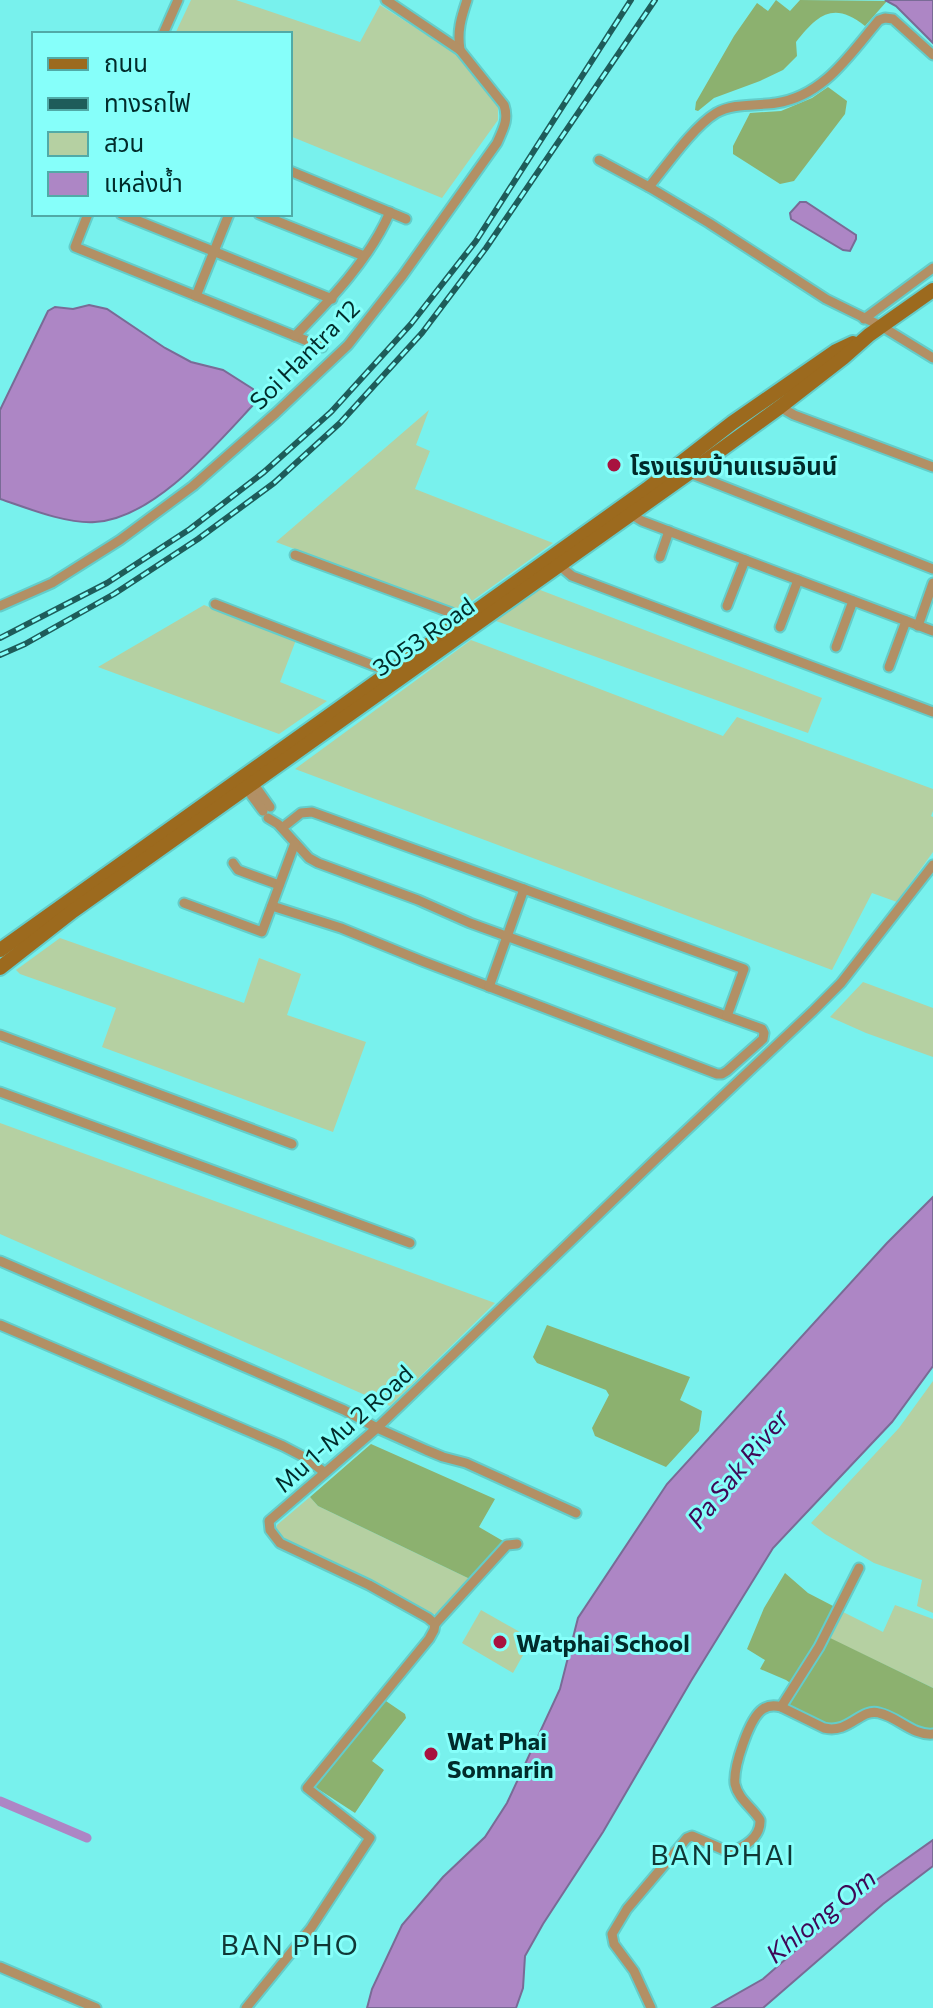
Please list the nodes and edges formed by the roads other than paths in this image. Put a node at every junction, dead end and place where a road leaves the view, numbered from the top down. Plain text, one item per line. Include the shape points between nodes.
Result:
1 (178, 0) edge
2 (386, 0) edge
3 (467, 0) edge
4 (164, 32) edge
5 (460, 50) junction
6 (933, 55) edge
7 (599, 160) dead end
8 (292, 172) edge
9 (649, 187) junction
10 (390, 212) junction
11 (87, 216) edge
12 (126, 216) edge
13 (228, 216) edge
14 (264, 216) edge
15 (406, 219) dead end
16 (214, 251) junction
17 (364, 256) junction
18 (933, 268) edge
19 (933, 290) edge
20 (196, 296) junction
21 (332, 299) junction
22 (864, 319) junction
23 (881, 326) junction
24 (295, 336) junction
25 (868, 336) junction
26 (322, 347) dead end
27 (933, 358) edge
28 (780, 407) junction
29 (933, 467) edge
30 (683, 470) junction
31 (632, 515) junction
32 (669, 531) junction
33 (295, 555) dead end
34 (660, 557) dead end
35 (745, 560) junction
36 (559, 565) junction
37 (933, 569) edge
38 (798, 580) junction
39 (933, 583) edge
40 (853, 601) junction
41 (215, 604) dead end
42 (0, 606) edge
43 (727, 606) dead end
44 (463, 620) junction
45 (906, 621) junction
46 (918, 626) junction
47 (780, 627) dead end
48 (933, 631) edge
49 (836, 647) dead end
50 (889, 667) dead end
51 (390, 672) junction
52 (933, 712) edge
53 (250, 786) junction
54 (280, 826) junction
55 (295, 843) junction
56 (233, 863) dead end
57 (933, 865) edge
58 (279, 885) junction
59 (524, 889) junction
60 (184, 903) dead end
61 (272, 906) junction
62 (31, 936) junction
63 (507, 937) junction
64 (0, 950) edge
65 (0, 968) edge
66 (489, 987) junction
67 (727, 1016) junction
68 (0, 1035) edge
69 (0, 1092) edge
70 (292, 1144) dead end
71 (410, 1243) dead end
72 (0, 1261) edge
73 (0, 1325) edge
74 (377, 1428) junction
75 (324, 1472) junction
76 (576, 1513) dead end
77 (517, 1544) dead end
78 (859, 1568) dead end
79 (435, 1624) junction
80 (781, 1707) junction
81 (933, 1734) edge
82 (0, 1967) edge
83 (651, 2007) edge
84 (96, 2008) edge
85 (246, 2008) edge

1 - 4 street
2 - 5 street, Soi Hantra 12
3 - 5 street via 460,20
5 - 42 street, Soi Hantra 12 via 504,105 506,122 497,143 348,345 193,486 78,567
6 - 9 street via 893,19 879,20 821,86 780,103 712,115
7 - 9 street
8 - 10 street
9 - 22 street
10 - 15 street
10 - 17 street
11 - 20 street via 75,247
12 - 16 street
13 - 16 street
14 - 17 street
16 - 20 street
16 - 21 street
17 - 21 street
18 - 22 street
19 - 23 main road, 3053 Road
20 - 24 street
21 - 24 street
22 - 23 street
23 - 25 main road, 3053 Road
23 - 27 street
24 - 26 street
25 - 28 main road, 3053 Road
25 - 30 main road, 3053 Road via 836,351 732,423
28 - 29 street
28 - 30 main road, 3053 Road
30 - 31 main road, 3053 Road
30 - 37 street
30 - 44 main road, 3053 Road via 647,489
31 - 32 street
31 - 36 main road, 3053 Road
32 - 34 street
32 - 35 street
33 - 44 street
35 - 38 street
35 - 43 street
36 - 52 street via 572,576
36 - 53 main road, 3053 Road
38 - 40 street
38 - 47 street
39 - 46 street
40 - 45 street
40 - 49 street
41 - 51 street
44 - 51 main road, 3053 Road
45 - 46 street
45 - 50 street
46 - 48 street
51 - 62 main road, 3053 Road
53 - 54 street via 269,812 269,821
53 - 62 main road, 3053 Road via 130,879
54 - 55 street
54 - 59 street via 312,812
55 - 58 street
55 - 63 street via 318,863
56 - 58 street via 238,870
57 - 74 street, Mu 1-Mu 2 Road via 841,983
58 - 61 street
59 - 63 street
59 - 67 street via 744,969
60 - 61 street via 262,932
61 - 66 street
62 - 64 main road, 3053 Road
62 - 65 main road, 3053 Road
63 - 66 street
63 - 67 street
66 - 67 street via 717,1074 763,1039 762,1029
68 - 70 street
69 - 71 street
72 - 74 street
73 - 75 street via 283,1446
74 - 75 street, Mu 1-Mu 2 Road
74 - 76 street
75 - 79 street, Mu 1-Mu 2 Road via 269,1521 270,1530 280,1543
77 - 79 street via 507,1545
78 - 80 street
79 - 85 street via 429,1639 307,1788 370,1838 311,1928
80 - 81 street via 832,1730 880,1713
80 - 83 street via 766,1707 756,1715 735,1773 736,1789 760,1820 758,1832 747,1845 729,1852 697,1837 687,1838 612,1934
82 - 84 street

